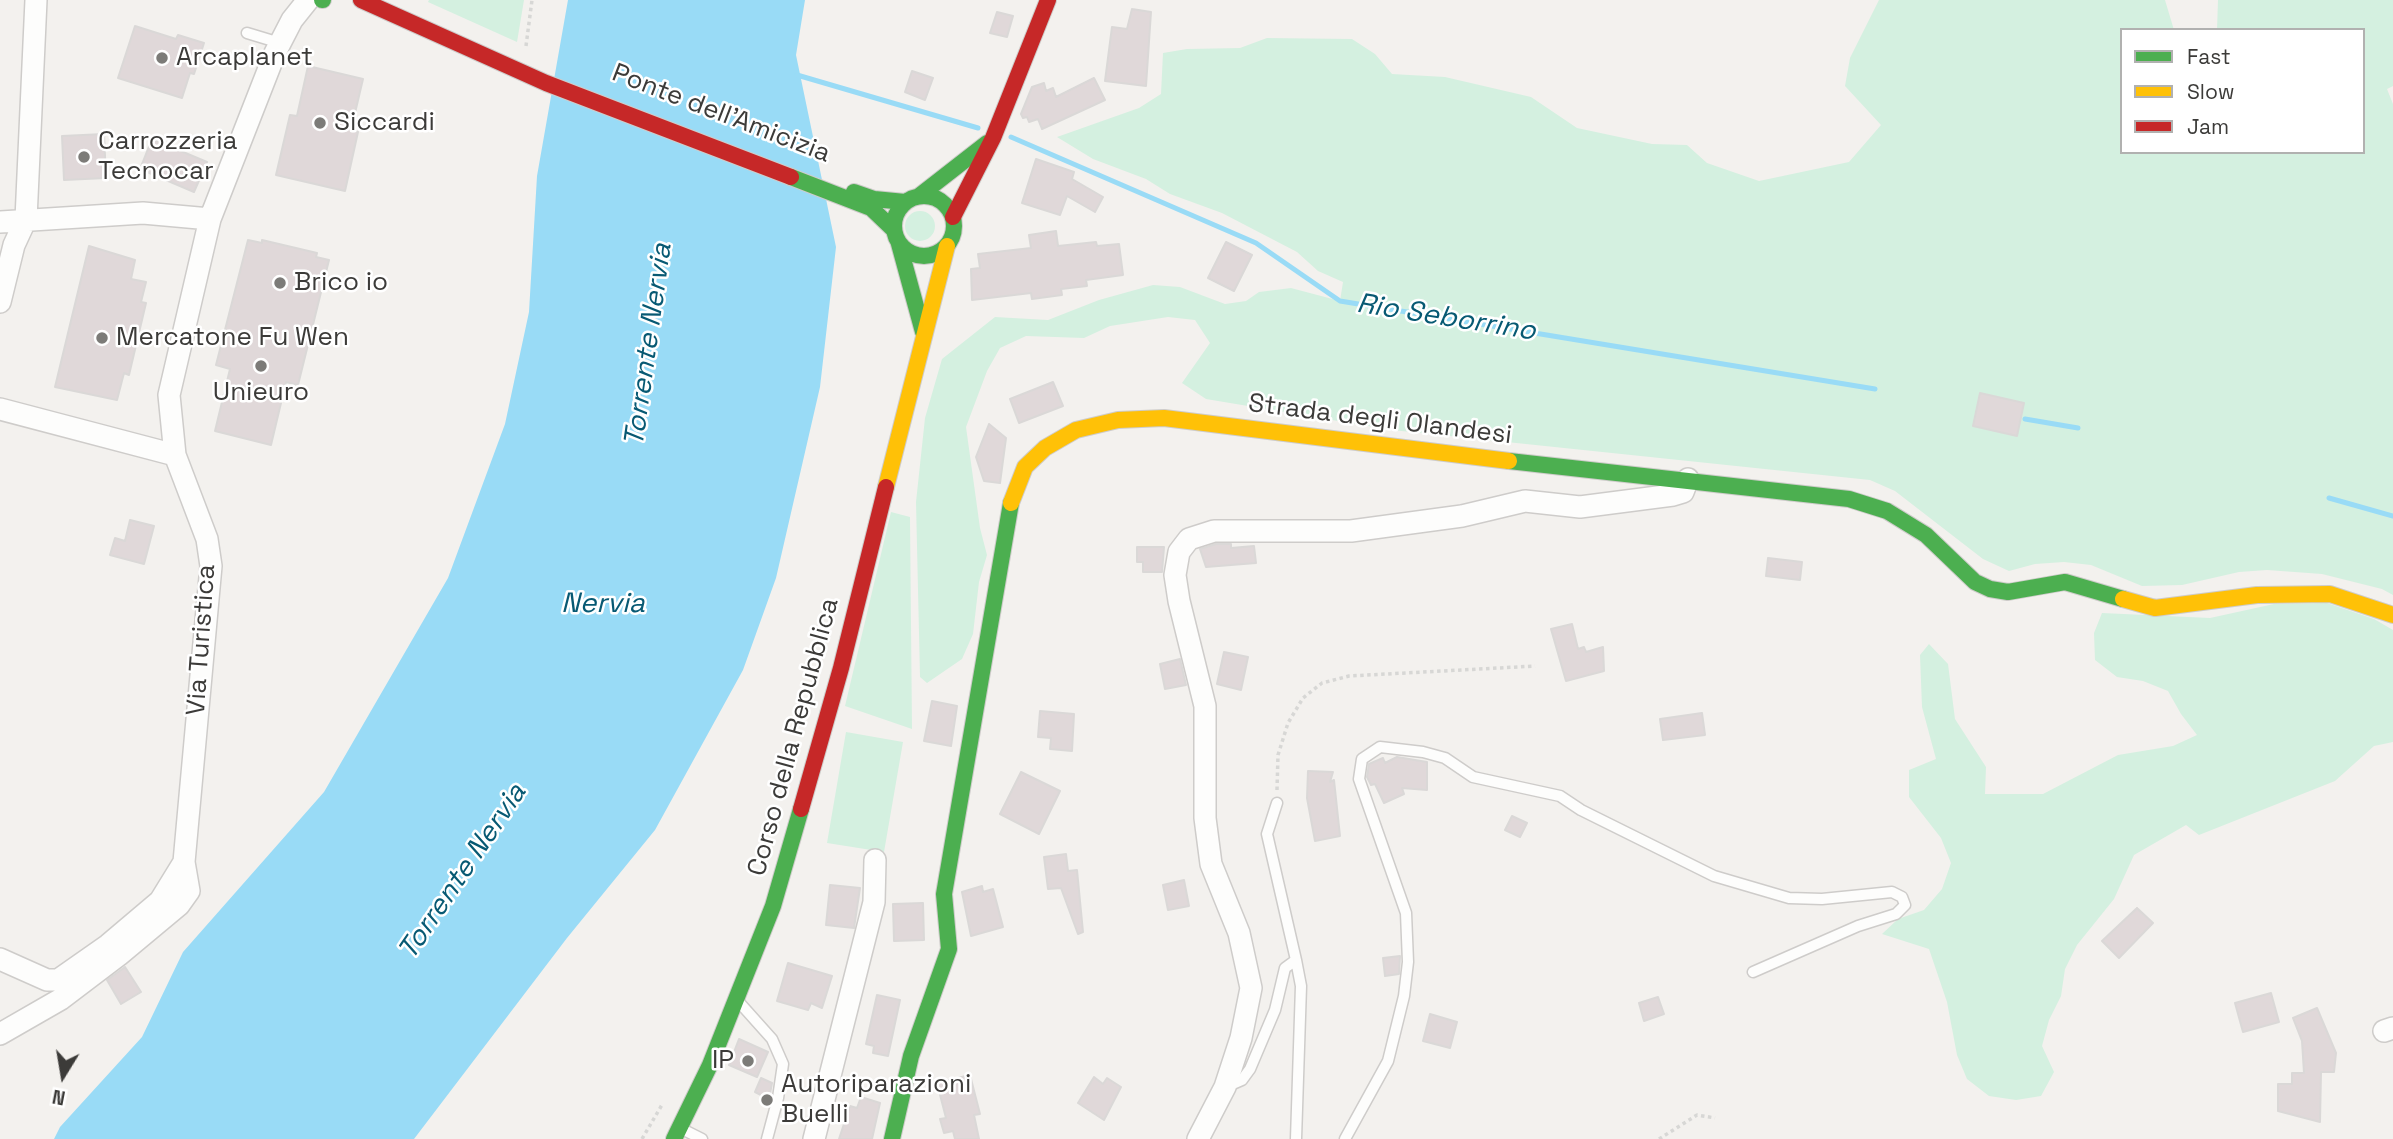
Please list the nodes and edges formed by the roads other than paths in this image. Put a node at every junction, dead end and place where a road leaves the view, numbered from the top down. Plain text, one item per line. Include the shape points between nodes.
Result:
1 (36, 0) edge
2 (308, 0) edge
3 (361, 0) edge
4 (1048, 0) edge
5 (247, 33) dead end
6 (280, 43) junction
7 (993, 138) junction
8 (912, 199) junction
9 (872, 204) junction
10 (953, 217) junction
11 (26, 219) junction
12 (210, 219) junction
13 (0, 222) edge
14 (897, 237) junction
15 (947, 246) junction
16 (0, 302) edge
17 (925, 336) junction
18 (0, 409) edge
19 (175, 455) junction
20 (1688, 480) junction
21 (2393, 615) edge
22 (1277, 803) road end
23 (876, 860) dead end
24 (184, 862) junction
25 (0, 959) edge
26 (1296, 960) junction
27 (1753, 972) dead end
28 (736, 999) junction
29 (0, 1034) edge
30 (1225, 1087) junction
31 (677, 1134) edge
32 (702, 1139) edge
33 (767, 1139) edge
34 (814, 1139) edge
35 (892, 1139) edge
36 (1198, 1139) edge
37 (1297, 1139) edge
38 (1345, 1139) edge

1 - 11 street
2 - 6 street, Via Turistica
3 - 9 main road, Ponte dell'Amicizia via 523,70
4 - 7 main road
5 - 6 lane
6 - 12 street, Via Turistica
7 - 8 main road
7 - 10 main road
8 - 9 main road
8 - 10 main road via 944,203
8 - 14 main road via 894,220
9 - 14 main road
10 - 15 main road via 955,227
11 - 12 street via 143,213
11 - 13 street
11 - 16 street via 14,245
12 - 19 street, Via Turistica via 169,394
14 - 15 main road via 914,255 923,257
14 - 17 main road, Corso della Repubblica
15 - 17 main road, Corso della Repubblica
17 - 28 main road, Corso della Repubblica via 841,668 773,906
18 - 19 street
19 - 24 street, Via Turistica via 207,540 211,566
20 - 21 main road, Strada degli Olandesi via 1849,499 1887,511 1926,535 1975,582 1990,589 2007,592 2064,582 2155,608 2256,595 2330,594
20 - 30 street via 1683,492 1580,507 1525,501 1462,516 1351,531 1214,531 1189,539 1179,552 1175,575 1205,706 1209,852 1239,933 1251,988
20 - 35 main road, Strada degli Olandesi via 1164,418 1118,420 1076,430 1045,448 1025,467 1007,512 944,894 949,949 911,1056
22 - 26 lane via 1267,834
23 - 34 street via 874,902
24 - 25 street, Via Turistica via 160,901 58,980 47,981
24 - 29 street, Via Turistica via 188,891 179,905 61,999
26 - 30 lane via 1285,968 1275,1010 1250,1069 1242,1080
26 - 37 lane via 1301,985
27 - 38 lane via 1896,914 1905,905 1902,897 1892,892 1789,898 1739,884 1714,876 1560,796 1473,776 1445,758 1423,752 1380,747 1362,759 1359,779 1406,913 1408,962 1388,1061
28 - 31 main road, Corso della Repubblica
28 - 33 lane via 772,1039 783,1065
30 - 36 street
31 - 32 lane

